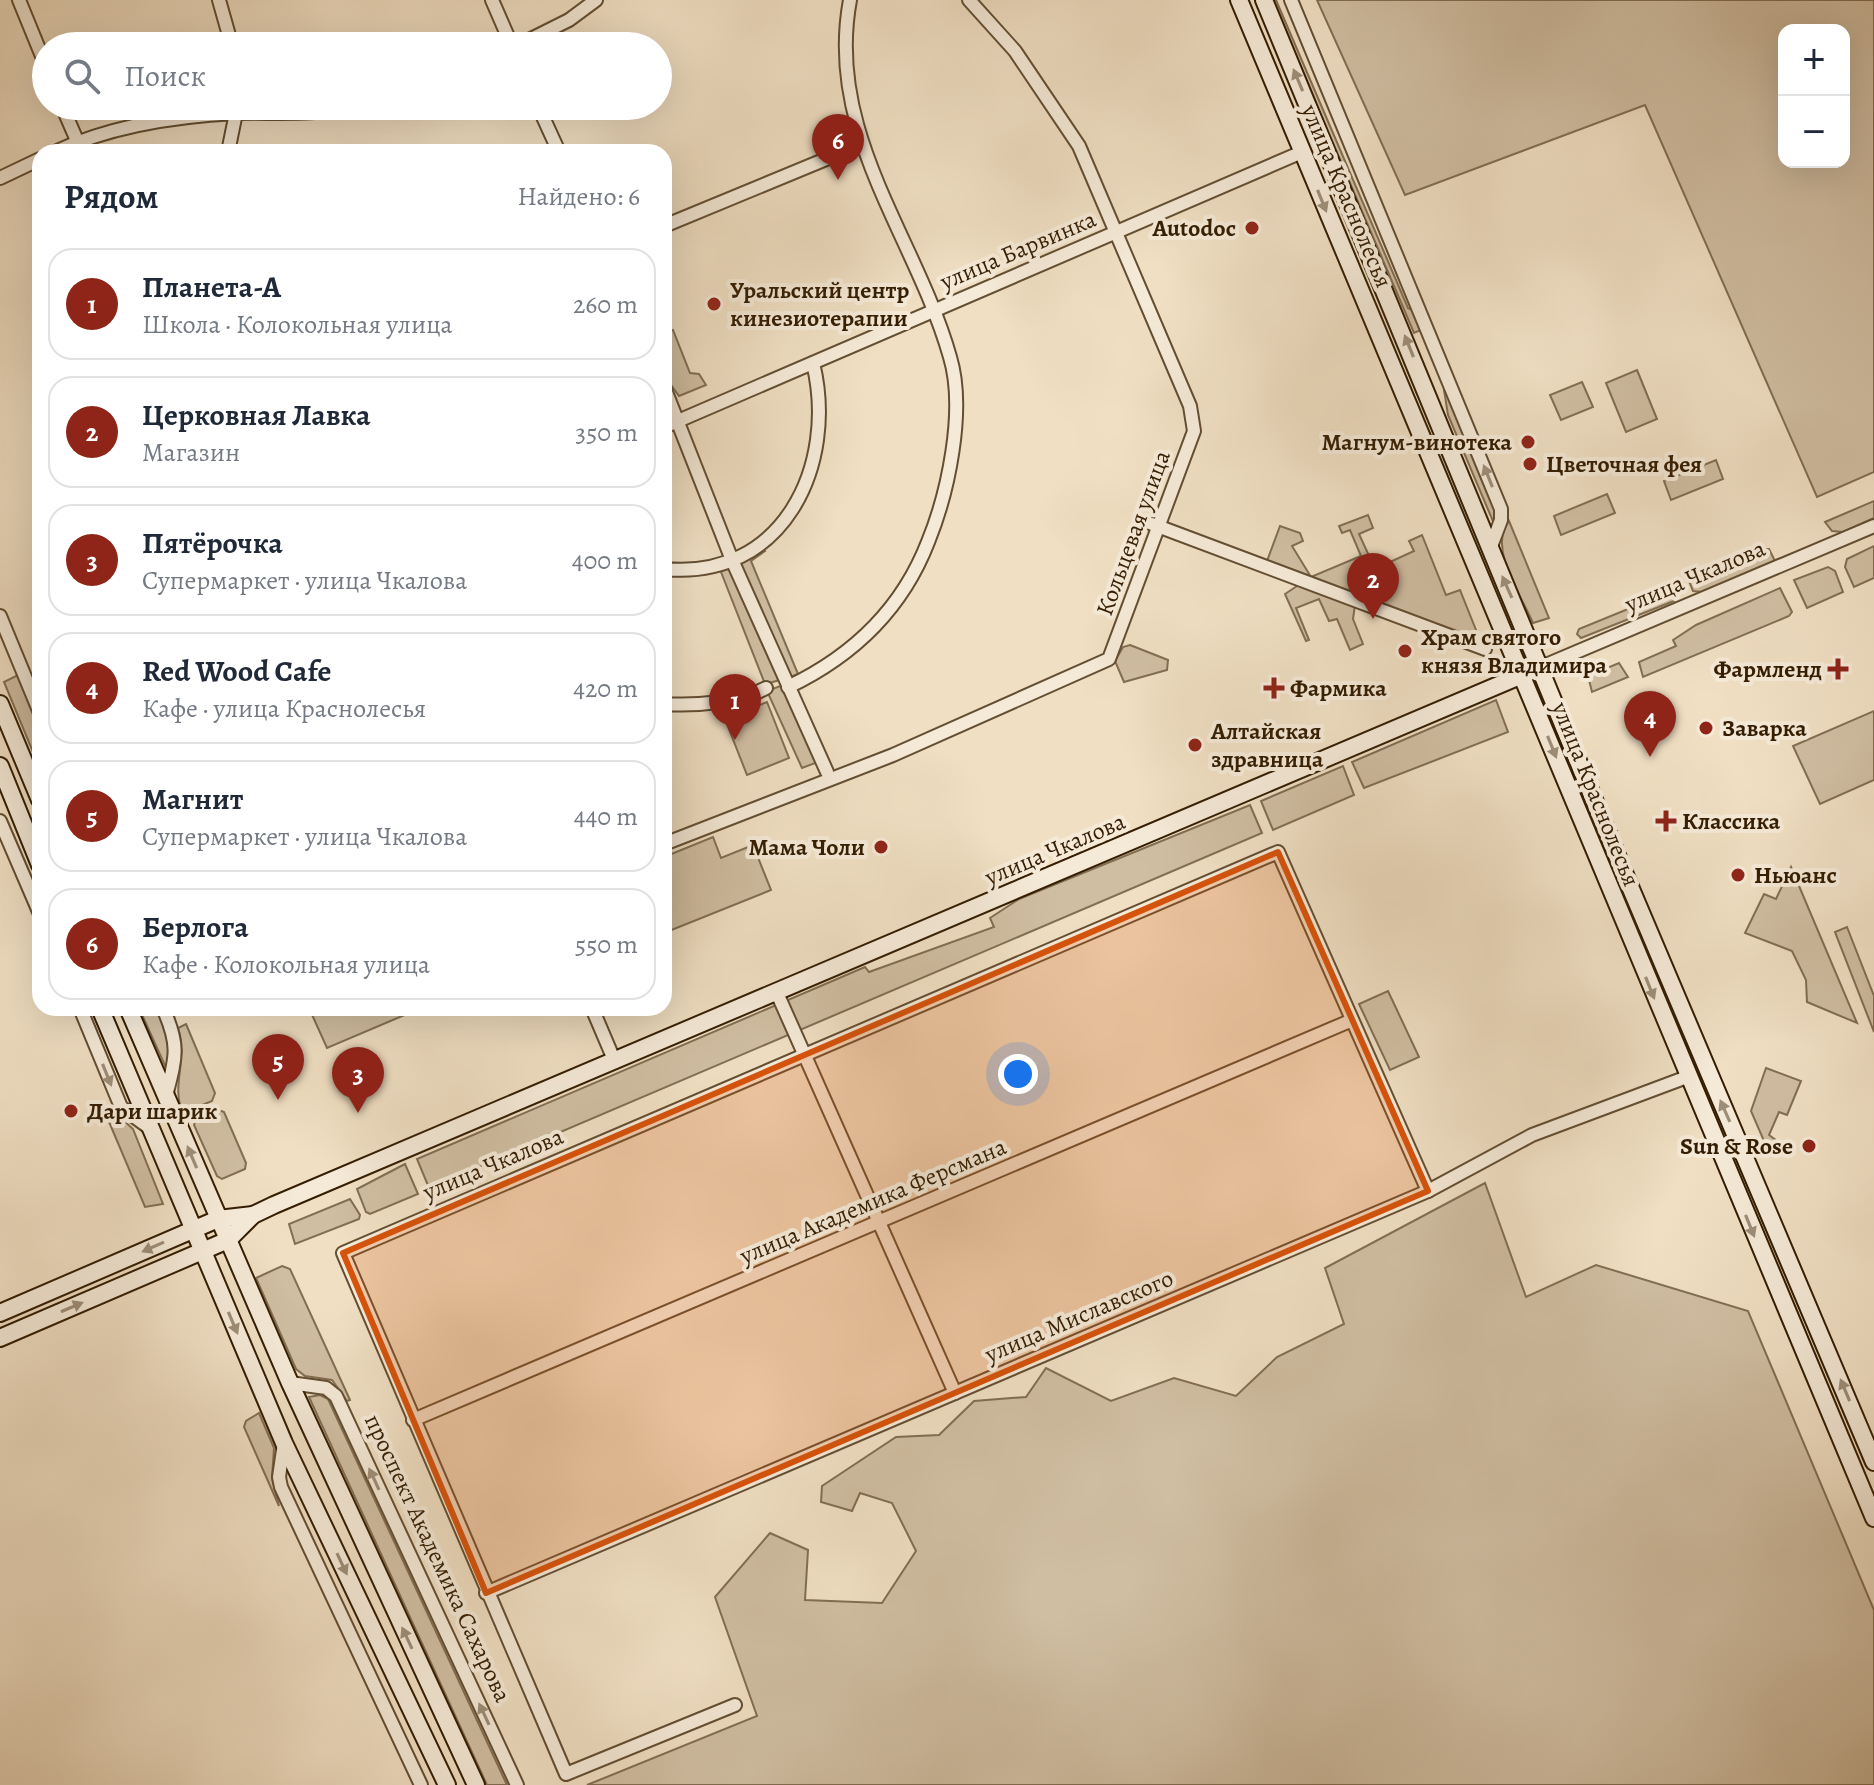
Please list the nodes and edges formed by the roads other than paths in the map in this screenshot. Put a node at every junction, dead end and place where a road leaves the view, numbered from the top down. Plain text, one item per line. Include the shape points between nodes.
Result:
1 (19, 0) edge
2 (219, 0) edge
3 (492, 0) edge
4 (596, 0) edge
5 (850, 0) edge
6 (969, 0) edge
7 (1239, 0) edge
8 (1264, 0) edge
9 (1291, 0) edge
10 (32, 32) edge
11 (228, 32) edge
12 (507, 32) edge
13 (544, 32) edge
14 (68, 120) edge
15 (169, 120) edge
16 (235, 120) edge
17 (544, 120) edge
18 (78, 144) edge
19 (89, 144) edge
20 (230, 144) edge
21 (555, 144) edge
22 (860, 145) junction
23 (1302, 152) junction
24 (32, 163) edge
25 (0, 178) edge
26 (672, 223) edge
27 (1115, 232) junction
28 (933, 310) junction
29 (813, 363) junction
30 (672, 408) edge
31 (677, 421) junction
32 (672, 423) edge
33 (1155, 525) junction
34 (1874, 526) edge
35 (1490, 549) junction
36 (732, 560) junction
37 (672, 570) edge
38 (0, 616) edge
39 (1485, 649) dead end
40 (1541, 667) junction
41 (1520, 675) junction
42 (788, 687) junction
43 (766, 688) dead end
44 (32, 694) edge
45 (672, 703) edge
46 (0, 704) edge
47 (0, 766) edge
48 (827, 772) dead end
49 (32, 781) edge
50 (0, 821) edge
51 (672, 841) edge
52 (32, 845) edge
53 (32, 895) edge
54 (777, 993) junction
55 (83, 1016) edge
56 (103, 1016) edge
57 (131, 1016) edge
58 (167, 1016) edge
59 (595, 1016) edge
60 (1350, 1021) junction
61 (803, 1058) junction
62 (615, 1062) junction
63 (1687, 1077) junction
64 (166, 1096) junction
65 (152, 1129) junction
66 (1758, 1182) junction
67 (1428, 1191) junction
68 (1736, 1191) junction
69 (253, 1215) junction
70 (218, 1219) junction
71 (877, 1224) junction
72 (193, 1229) junction
73 (228, 1240) junction
74 (202, 1252) junction
75 (0, 1313) edge
76 (0, 1338) edge
77 (290, 1383) junction
78 (955, 1393) junction
79 (413, 1420) junction
80 (284, 1443) junction
81 (1874, 1462) edge
82 (1874, 1518) edge
83 (486, 1593) junction
84 (735, 1705) dead end
85 (421, 1785) edge
86 (447, 1785) edge
87 (476, 1785) edge
88 (517, 1785) edge

1 - 10 street
2 - 11 street
3 - 12 street
4 - 13 street
5 - 22 street via 845,52
6 - 27 street, Кольцевая улица via 1015,51 1079,146
7 - 23 street, улица Краснолесья
35 -> 8 street, улица Краснолесья
35 -> 9 street, улица Краснолесья via 1501,509
14 - 18 street
15 - 19 street
16 - 20 street
17 - 21 street
22 - 26 street
22 - 28 street
23 - 27 street, улица Барвинка
23 -> 41 street, улица Краснолесья
24 - 25 street
27 - 28 street, улица Барвинка
27 - 33 street, Кольцевая улица via 1190,406 1194,431
28 - 29 street, улица Барвинка
28 - 42 street via 951,360 955,413 953,458 938,519 916,573 888,614 826,666
29 - 31 street, улица Барвинка
29 - 36 street via 819,415 812,471 776,531
30 - 31 street
31 - 32 street, улица Барвинка
31 - 36 street
33 - 39 street
33 - 51 street, Кольцевая улица via 1109,659 893,755
34 - 40 street, улица Чкалова
40 -> 35 street, улица Краснолесья
36 - 37 street
36 - 42 street
38 - 44 street
40 - 41 street, улица Чкалова
66 -> 40 street, улица Краснолесья
41 - 54 street, улица Чкалова
41 -> 63 street, улица Краснолесья
42 - 48 street
43 - 45 street via 754,695
46 - 49 street
47 - 52 street
50 - 53 street
54 - 61 street
54 - 62 street, улица Чкалова
55 -> 65 street via 118,1101
56 - 65 street
57 - 64 street
58 - 64 street via 177,1053
59 - 62 street
60 - 61 street, улица Чкалова via 1278,852
60 - 67 street
60 - 71 street, улица Академика Ферсмана
61 - 71 street
61 - 79 street, улица Чкалова via 343,1253
62 - 69 street, улица Чкалова
63 - 67 street, улица Миславского via 1532,1135
63 - 68 street, улица Краснолесья
70 -> 64 street
65 - 72 street
66 - 68 street
81 -> 66 street, улица Краснолесья
67 - 78 street, улица Миславского
68 -> 82 street, улица Краснолесья
69 - 70 street, улица Чкалова
69 - 73 street, улица Чкалова
70 - 72 street, улица Чкалова
70 - 73 street
71 - 78 street
71 - 79 street, улица Академика Ферсмана
72 - 74 street
72 -> 75 street, улица Чкалова
73 - 74 street, улица Чкалова
73 - 77 street
76 -> 74 street, улица Чкалова
74 -> 80 street
87 -> 77 street
88 -> 77 street, проспект Академика Сахарова via 336,1396 326,1388
78 - 83 street, улица Миславского
79 - 83 street
80 - 85 street via 281,1487
80 -> 86 street
83 - 84 street via 566,1774

